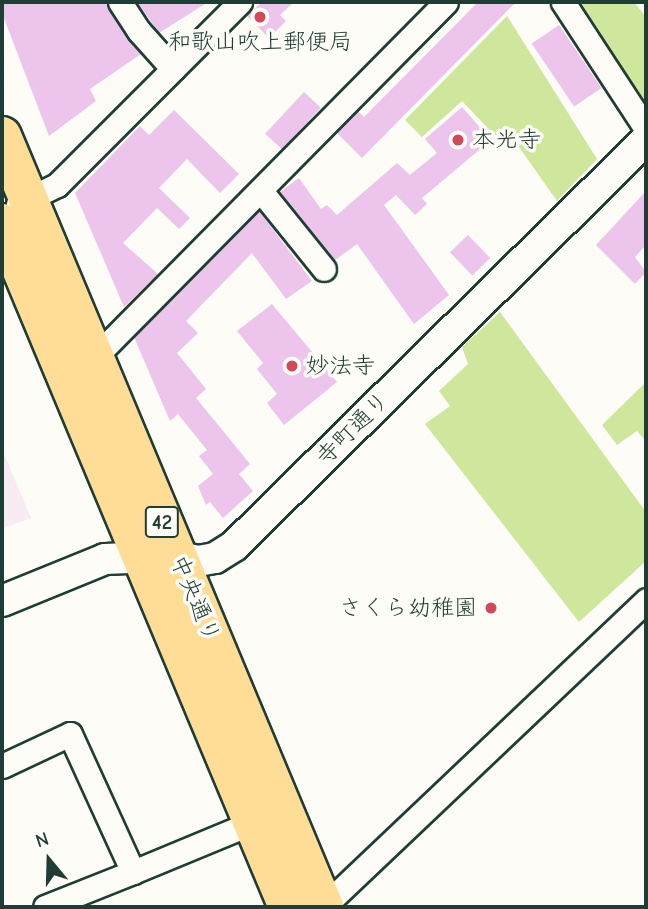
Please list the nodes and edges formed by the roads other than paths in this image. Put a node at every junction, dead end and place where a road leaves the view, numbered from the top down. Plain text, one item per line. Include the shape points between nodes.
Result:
1 (120, 2) edge
2 (240, 2) edge
3 (446, 2) edge
4 (563, 2) edge
5 (173, 69) junction
6 (646, 130) edge
7 (2, 136) edge
8 (646, 140) edge
9 (261, 191) junction
10 (11, 211) edge
11 (324, 269) dead end
12 (80, 367) junction
13 (158, 556) junction
14 (646, 600) edge
15 (2, 601) edge
16 (2, 766) edge
17 (254, 822) junction
18 (133, 872) junction
19 (45, 907) edge
20 (314, 907) edge

1 - 5 street via 139,32
2 - 5 street
3 - 9 street
4 - 6 street
5 - 10 street via 57,185
7 - 10 highway, 中央通り / 42
8 - 13 street, 寺町通り via 234,546 215,558 198,561
9 - 11 street
9 - 12 street
10 - 12 highway, 中央通り / 42
12 - 13 highway, 中央通り / 42
13 - 15 street, 寺町通り via 105,559
13 - 17 highway, 中央通り / 42
13 - 20 highway, 中央通り / 42
14 - 20 street
16 - 18 street via 70,734
17 - 18 street
17 - 20 highway, 中央通り / 42
18 - 19 street

